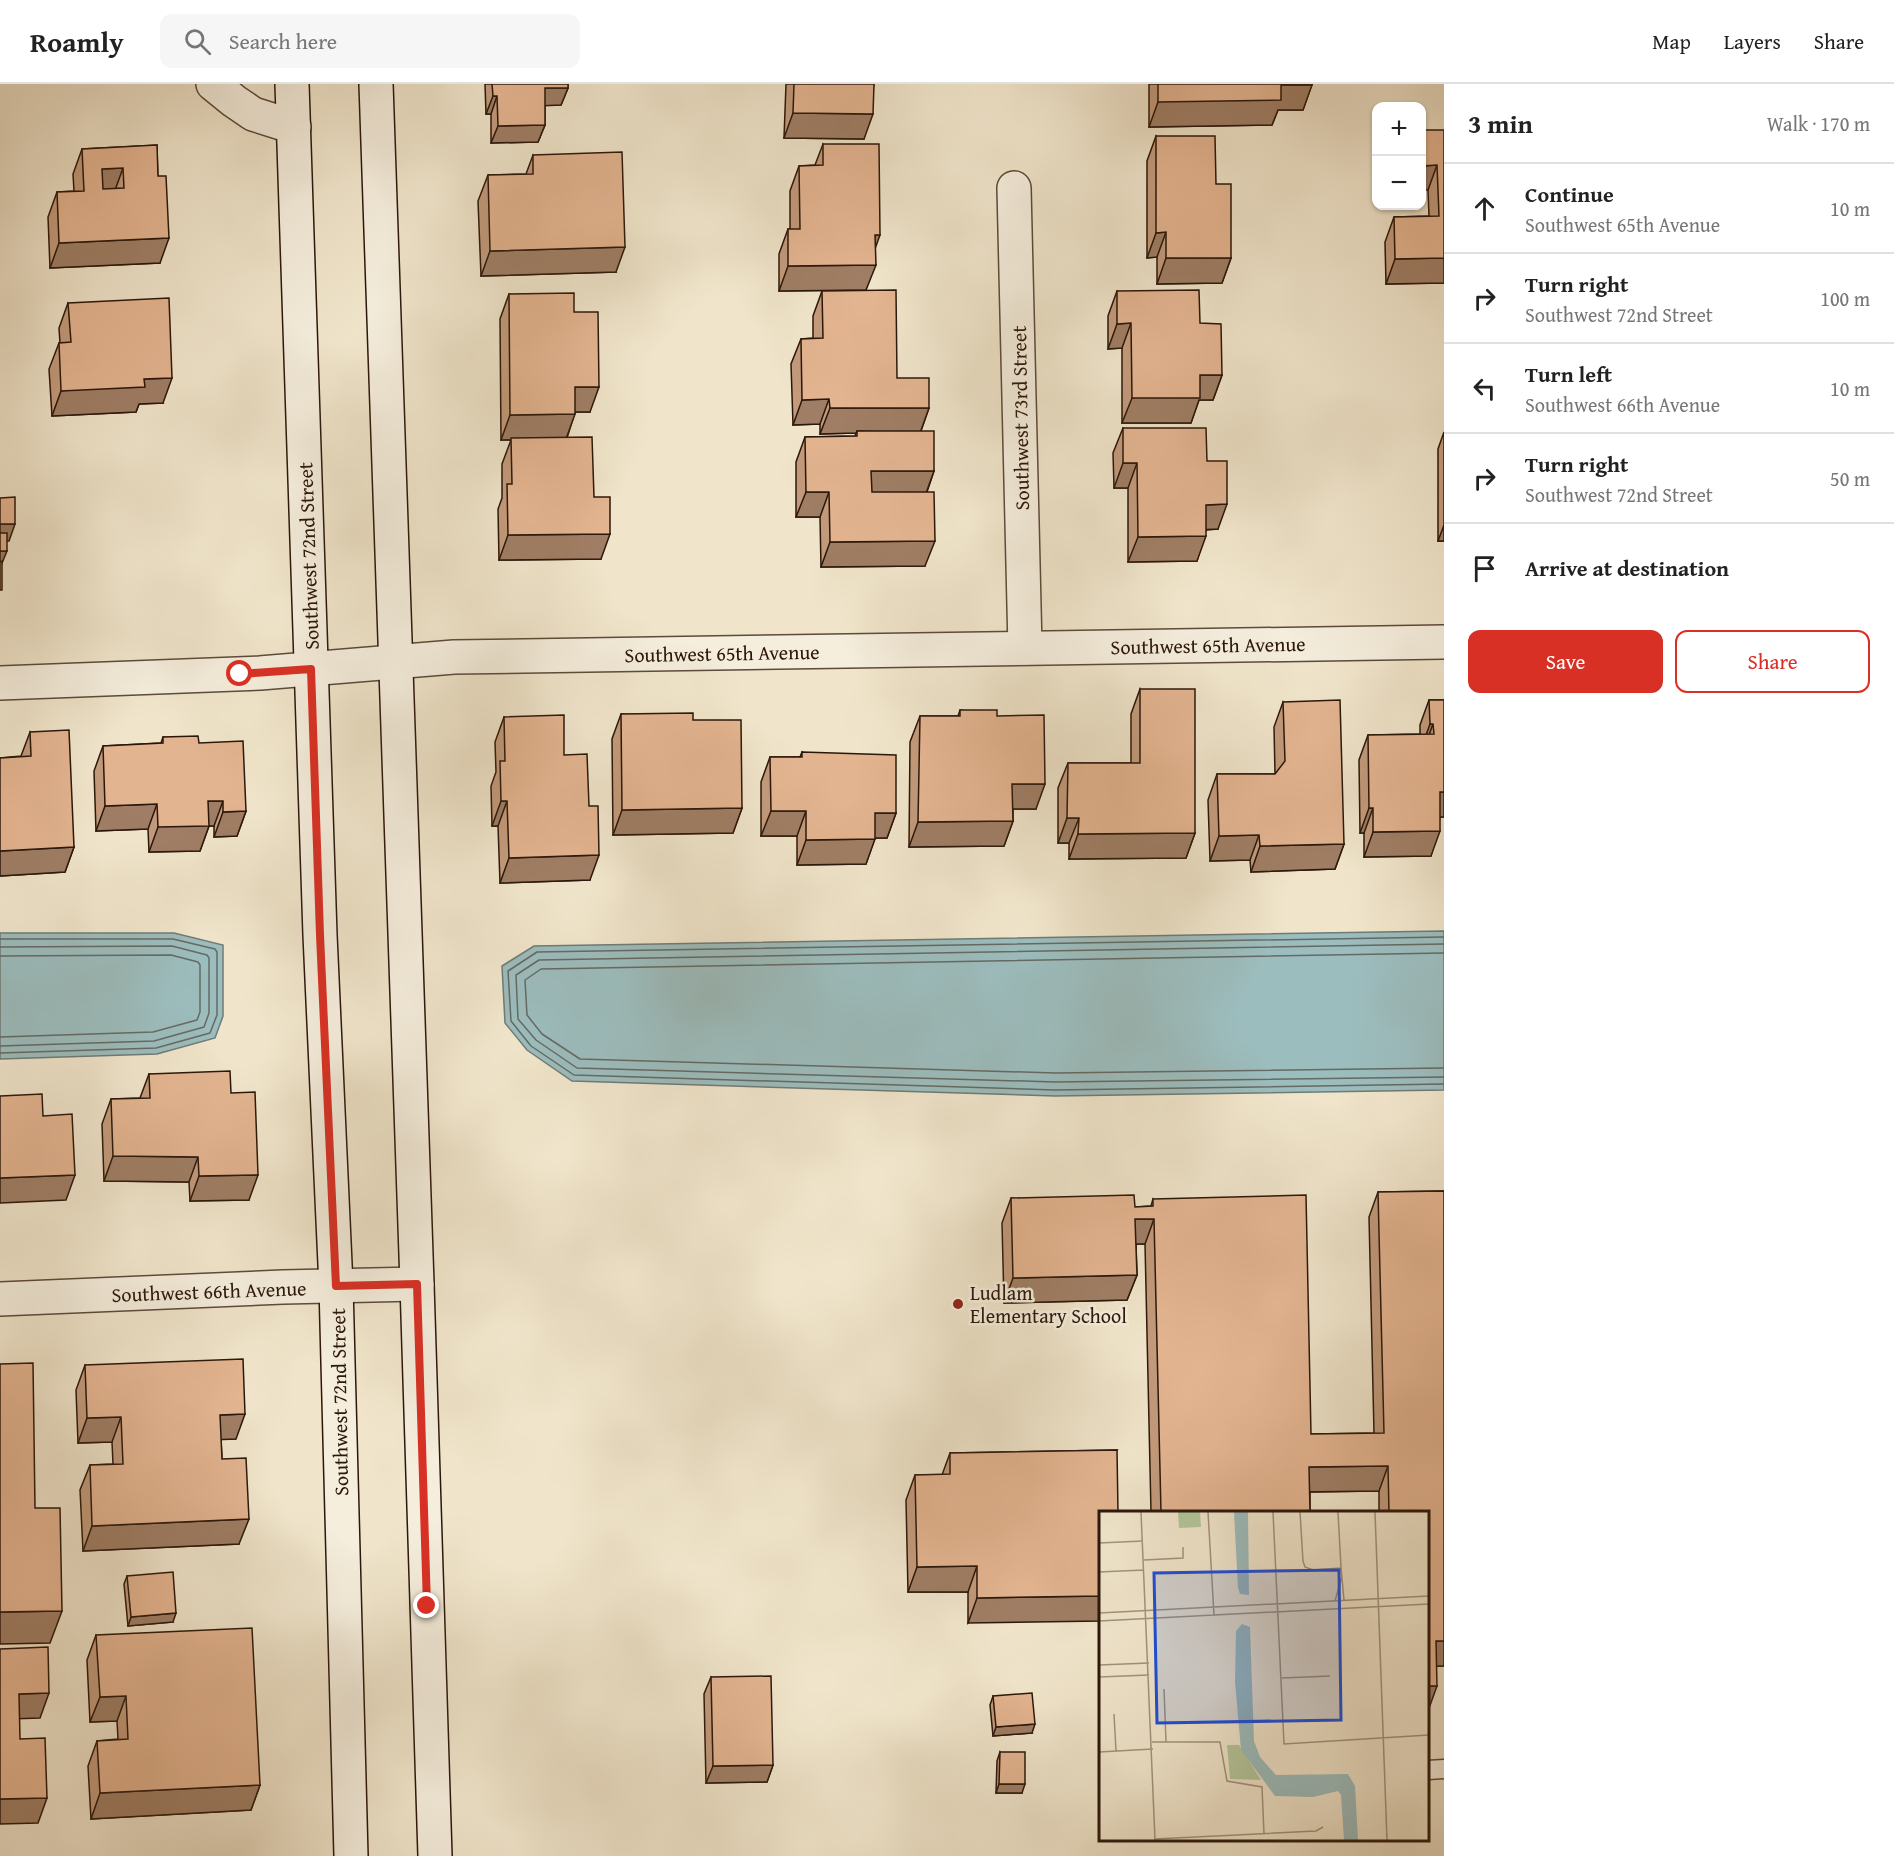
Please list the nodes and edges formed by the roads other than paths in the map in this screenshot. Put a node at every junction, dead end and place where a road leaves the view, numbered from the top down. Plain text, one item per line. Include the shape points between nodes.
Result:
1 (213, 84) edge
2 (292, 84) edge
3 (376, 84) edge
4 (294, 127) junction
5 (1014, 188) dead end
6 (1444, 642) edge
7 (1025, 648) junction
8 (395, 663) junction
9 (311, 669) junction
10 (0, 683) edge
11 (417, 1284) junction
12 (336, 1286) junction
13 (0, 1299) edge
14 (1444, 1769) edge
15 (1429, 1770) edge
16 (351, 1856) edge
17 (435, 1856) edge

1 - 4 main road via 252,114
2 - 4 main road, Southwest 72nd Street
3 - 8 main road
4 - 9 main road, Southwest 72nd Street
5 - 7 main road, Southwest 73rd Street
6 - 7 main road, Southwest 65th Avenue
7 - 8 main road, Southwest 65th Avenue via 454,657
8 - 9 main road, Southwest 65th Avenue
8 - 11 main road
9 - 10 main road, Southwest 65th Avenue
9 - 12 main road, Southwest 72nd Street
11 - 12 main road, Southwest 66th Avenue
11 - 17 main road
12 - 13 main road, Southwest 66th Avenue
12 - 16 main road, Southwest 72nd Street
14 - 15 lane

